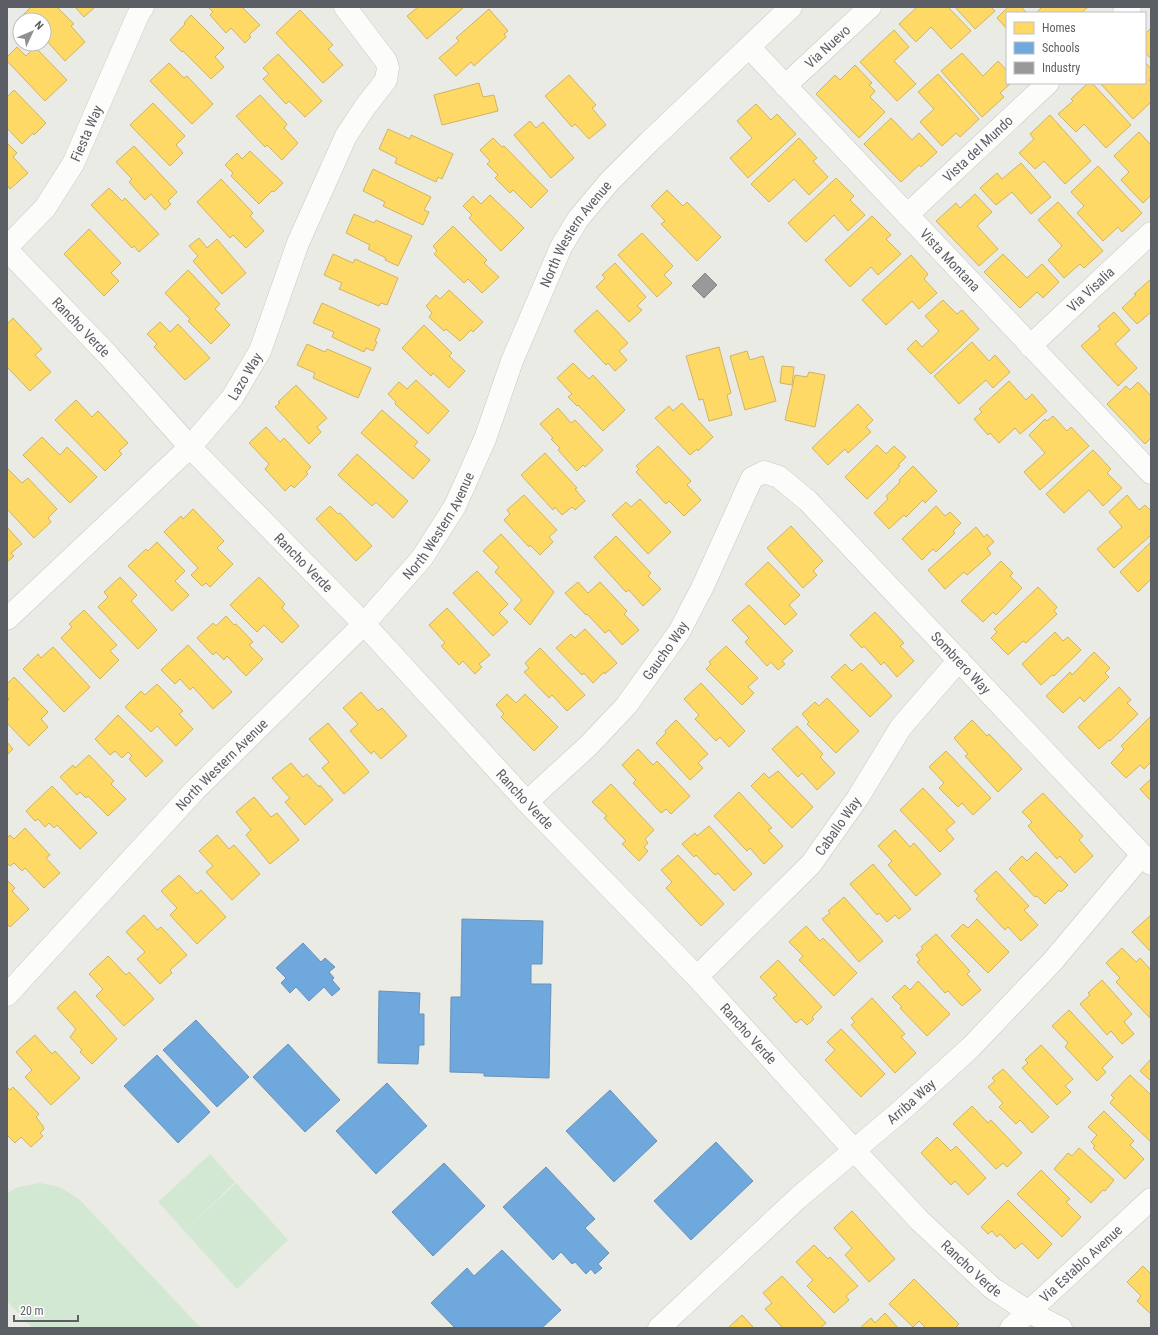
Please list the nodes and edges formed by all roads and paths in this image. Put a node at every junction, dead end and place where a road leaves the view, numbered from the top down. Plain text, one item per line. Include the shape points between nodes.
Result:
1 (143, 7) edge
2 (345, 7) edge
3 (791, 7) edge
4 (870, 7) edge
5 (749, 47) junction
6 (1047, 84) edge
7 (785, 86) junction
8 (907, 216) junction
9 (1151, 233) edge
10 (7, 247) edge
11 (7, 250) edge
12 (1030, 346) junction
13 (190, 447) junction
14 (764, 472) joint
15 (1151, 474) edge
16 (7, 619) edge
17 (364, 624) junction
18 (960, 660) junction
19 (527, 802) junction
20 (1147, 859) edge
21 (697, 977) junction
22 (7, 995) edge
23 (854, 1150) junction
24 (1151, 1199) edge
25 (1029, 1312) junction
26 (659, 1328) edge
27 (1011, 1328) edge
28 (1061, 1328) edge

1 - 10 street, Fiesta Way via 73,164 45,208
2 - 13 street, Lazo Way via 386,61 386,80 346,136 298,243 260,351 232,398
3 - 5 street, North Western Avenue
4 - 7 street, Via Nuevo
5 - 7 street, Vista Montana
5 - 17 street, North Western Avenue via 649,142 578,218 561,247 515,354 485,438 455,506 422,558
6 - 8 street, Vista del Mundo
7 - 8 street, Vista Montana
8 - 12 street, Vista Montana
9 - 12 street, Via Visalia
11 - 13 street, Rancho Verde via 108,355
12 - 15 street, Vista Montana
13 - 16 street, Lazo Way
13 - 17 street, Rancho Verde
14 - 18 street, Sombrero Way via 779,477 808,501
14 - 19 street, Gaucho Way via 752,478 680,632 626,706 589,745
17 - 19 street, Rancho Verde
17 - 22 street, North Western Avenue via 195,790
18 - 20 street, Sombrero Way
18 - 21 street, Caballo Way via 901,728 858,799 811,864
19 - 21 street, Rancho Verde
20 - 23 street, Arriba Way via 971,1047
21 - 23 street, Rancho Verde
23 - 25 street, Rancho Verde via 920,1221 992,1288
23 - 26 street, Arriba Way via 798,1198
24 - 25 street, Via Establo Avenue
25 - 27 street, Via Establo Avenue
25 - 28 street, Rancho Verde

